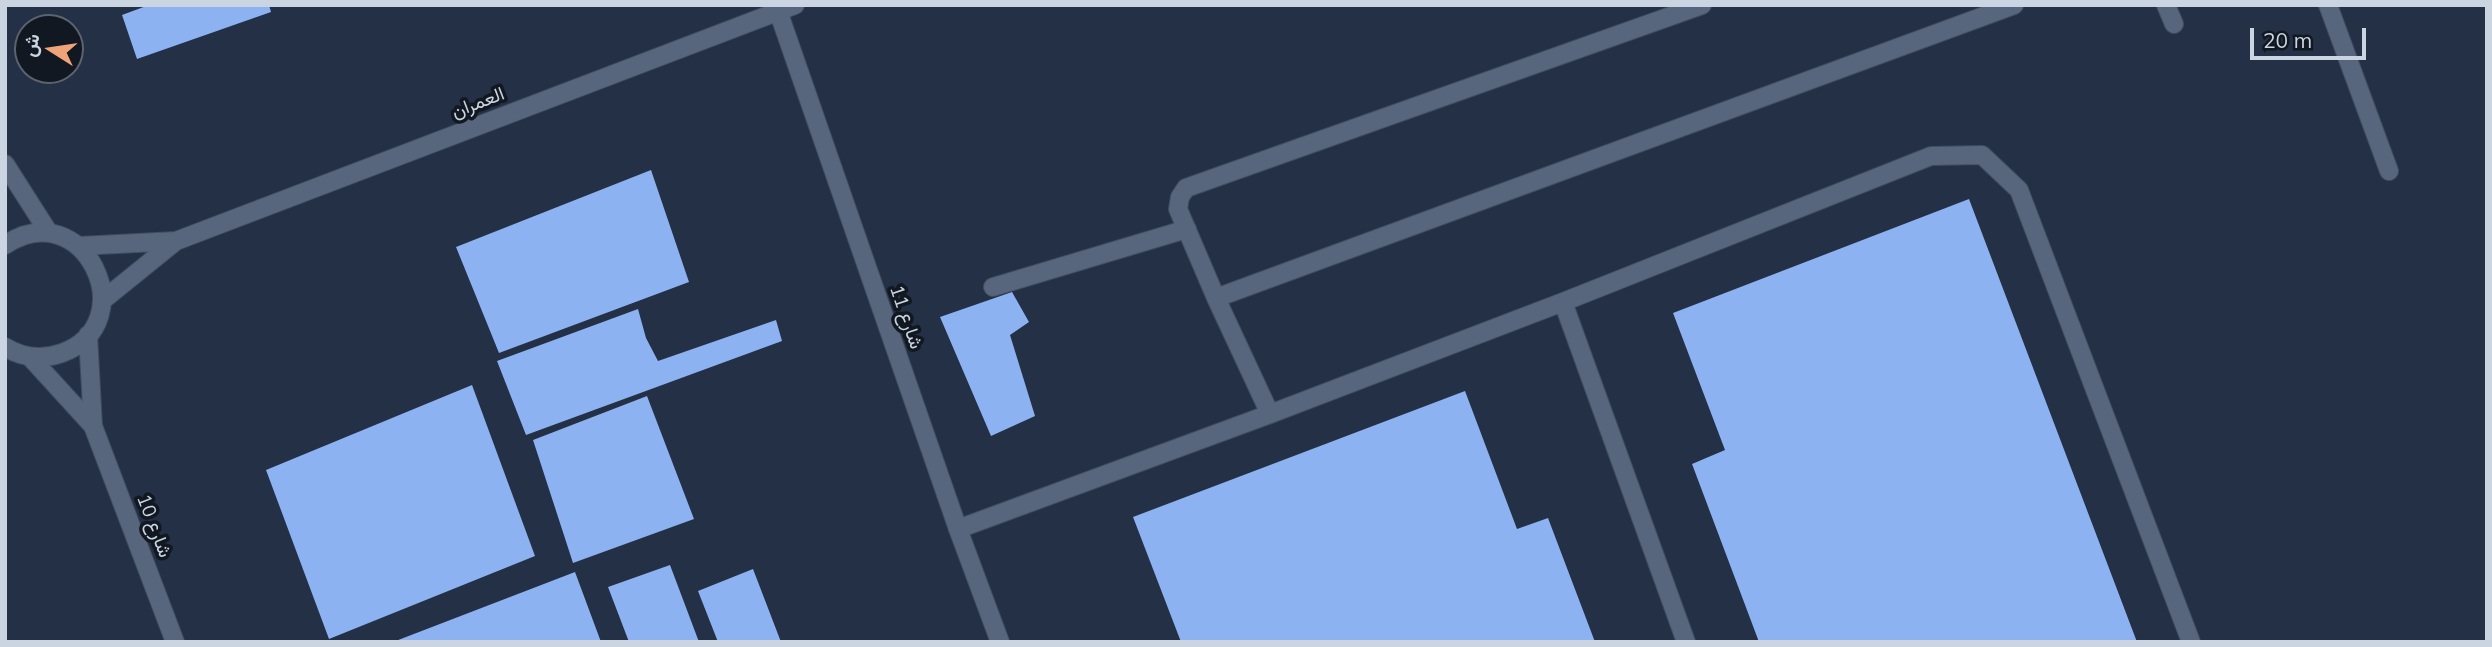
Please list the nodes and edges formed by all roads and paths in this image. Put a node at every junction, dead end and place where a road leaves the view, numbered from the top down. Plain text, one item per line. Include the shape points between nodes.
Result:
1 (1702, 5) edge
2 (2014, 5) edge
3 (2166, 5) edge
4 (2328, 5) edge
5 (783, 7) edge
6 (2174, 24) dead end
7 (5, 164) edge
8 (2389, 171) dead end
9 (1187, 229) junction
10 (49, 233) junction
11 (176, 241) junction
12 (5, 245) edge
13 (79, 246) junction
14 (993, 287) dead end
15 (1216, 298) junction
16 (103, 300) junction
17 (1563, 302) junction
18 (88, 335) junction
19 (5, 346) edge
20 (30, 357) junction
21 (1270, 414) junction
22 (93, 426) junction
23 (958, 529) junction
24 (175, 642) edge
25 (1000, 642) edge
26 (1686, 642) edge
27 (2191, 642) edge

1 - 9 street via 1186,188 1178,209
2 - 15 street
3 - 6 street
4 - 8 street
5 - 11 street, العمران
5 - 23 street, شارع 11
7 - 10 street
9 - 14 street
9 - 15 street
10 - 12 street via 19,236
10 - 13 street
11 - 13 street, العمران
11 - 16 street, العمران
13 - 16 street via 101,279
15 - 21 street
16 - 18 street
17 - 21 street
17 - 26 street
17 - 27 street via 1931,156 1982,155 2019,190
18 - 20 street via 72,349
18 - 22 street, شارع 10
19 - 20 street
20 - 22 street, شارع 10
21 - 23 street
22 - 24 street, شارع 10
23 - 25 street, شارع 11

